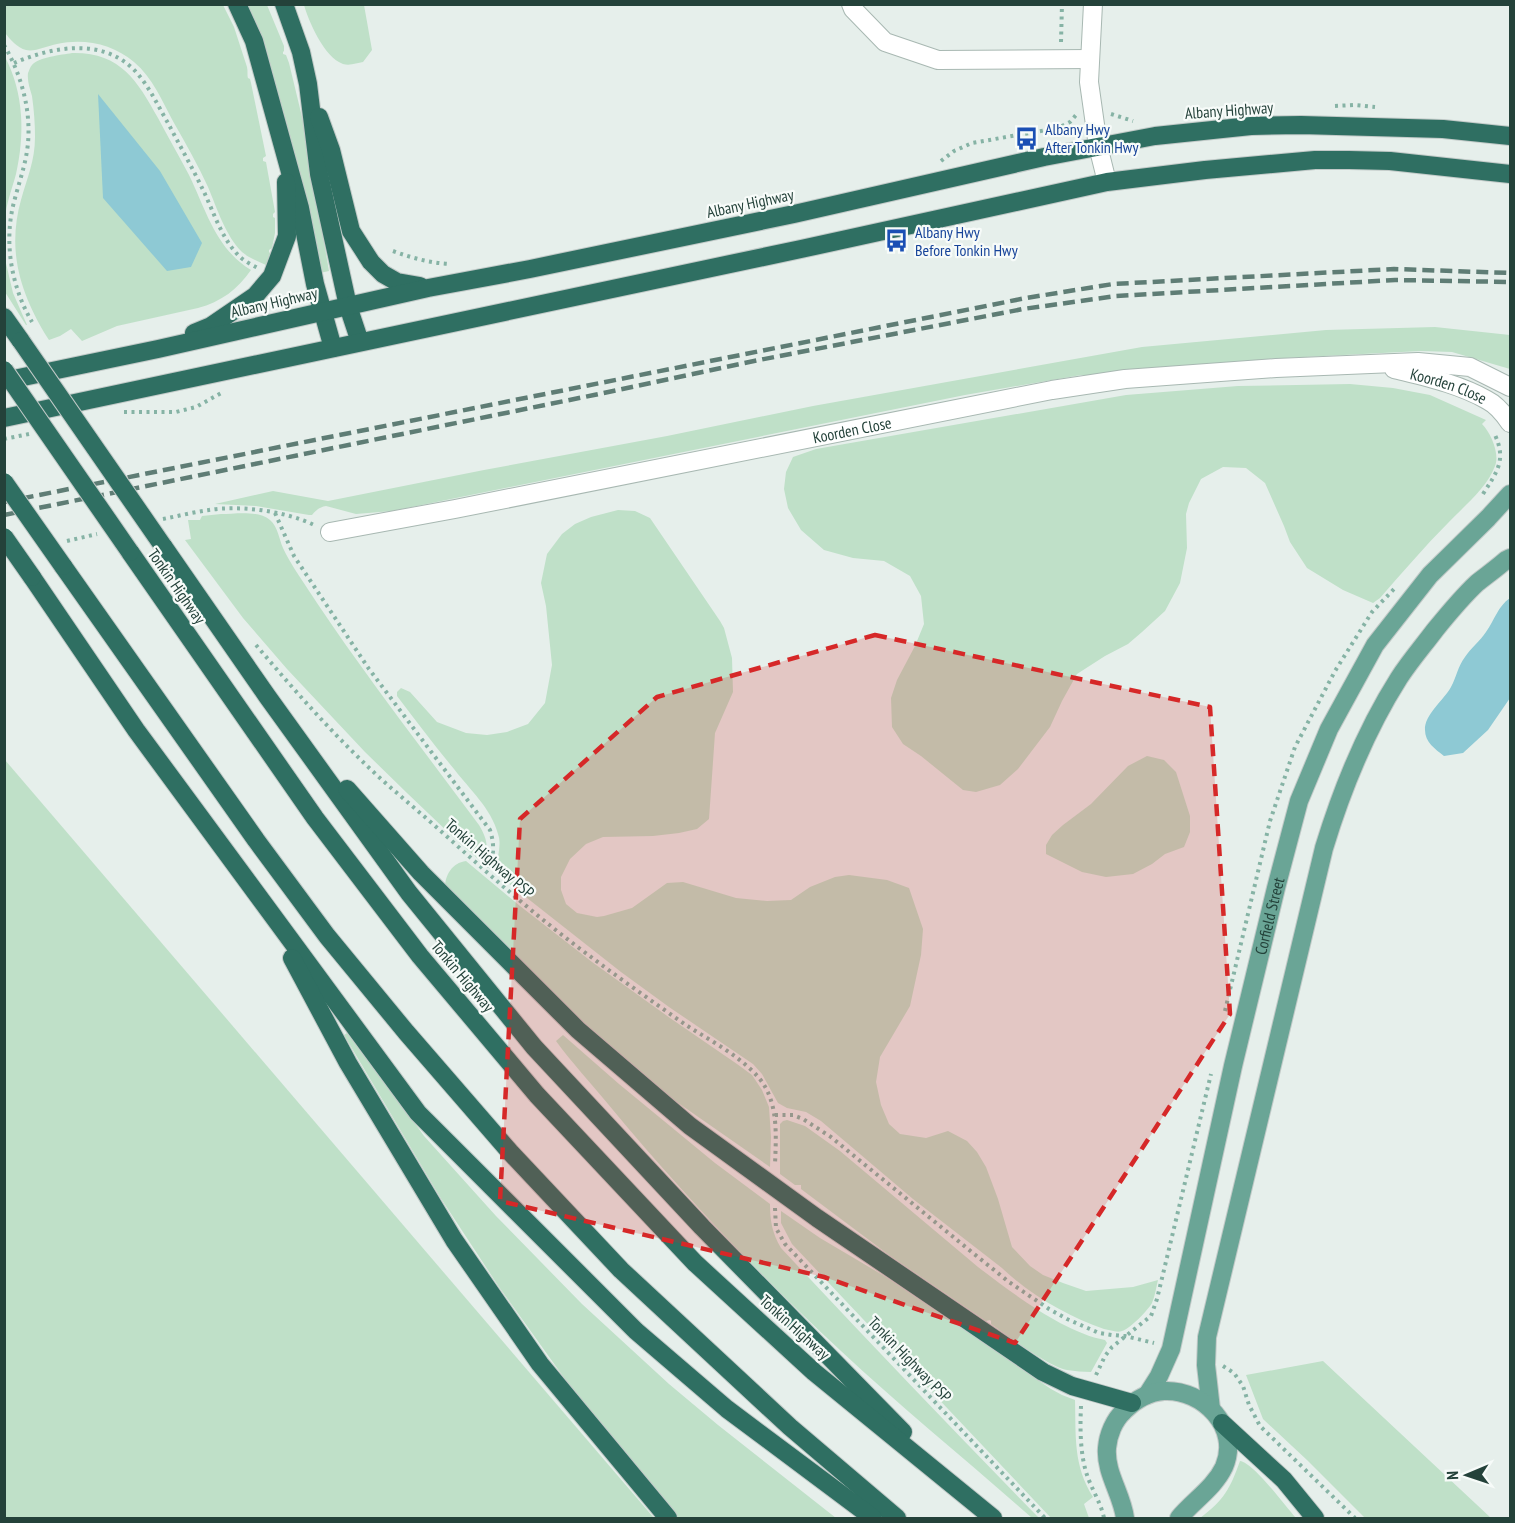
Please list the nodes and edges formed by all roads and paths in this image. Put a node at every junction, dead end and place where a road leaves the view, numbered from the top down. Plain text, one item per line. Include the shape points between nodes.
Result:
1 (237, 4) edge
2 (284, 4) edge
3 (851, 4) edge
4 (1062, 4) edge
5 (1093, 4) edge
6 (1061, 44) dead end
7 (4, 45) edge
8 (1090, 59) junction
9 (14, 63) junction
10 (308, 84) junction
11 (1077, 113) dead end
12 (1510, 136) edge
13 (1098, 146) junction
14 (285, 156) junction
15 (930, 163) dead end
16 (1510, 174) edge
17 (1107, 182) junction
18 (393, 251) dead end
19 (458, 265) dead end
20 (263, 271) dead end
21 (428, 288) junction
22 (348, 306) junction
23 (323, 311) junction
24 (4, 317) edge
25 (33, 324) dead end
26 (360, 342) junction
27 (333, 348) junction
28 (158, 349) junction
29 (1378, 365) junction
30 (4, 370) edge
31 (4, 381) edge
32 (1510, 387) edge
33 (231, 390) dead end
34 (123, 412) dead end
35 (4, 417) edge
36 (1510, 423) edge
37 (37, 432) dead end
38 (4, 439) edge
39 (4, 482) edge
40 (1510, 494) edge
41 (274, 513) dead end
42 (330, 532) dead end
43 (4, 537) edge
44 (1510, 558) edge
45 (254, 643) dead end
46 (267, 696) junction
47 (486, 872) junction
48 (264, 903) junction
49 (775, 1115) junction
50 (775, 1170) dead end
51 (775, 1207) dead end
52 (1171, 1349) junction
53 (1206, 1365) junction
54 (1140, 1399) junction
55 (1217, 1416) junction
56 (969, 1499) junction
57 (668, 1518) edge
58 (873, 1518) edge
59 (897, 1518) edge
60 (993, 1518) edge
61 (1045, 1518) edge
62 (1125, 1518) edge
63 (1179, 1518) edge
64 (1315, 1518) edge
65 (1355, 1518) edge

1 - 14 highway via 254,42
2 - 10 highway
3 - 8 street via 885,42 938,60
4 - 6 path
5 - 8 street
7 - 9 path
8 - 13 street via 1089,82
9 - 20 path via 80,47 110,54 128,64 154,97 227,240 238,255
9 - 25 path via 28,135 25,165 11,216 10,258 19,293
10 - 21 highway via 332,150 351,231 383,274 397,282
10 - 22 highway via 319,174
11 - 15 path via 1058,128 972,143
12 - 13 highway, Albany Highway via 1370,126 1251,126
13 - 17 street
13 - 21 highway, Albany Highway
14 - 23 highway
14 - 28 highway via 287,236 272,276 255,296 211,326
16 - 17 highway via 1390,162 1315,160
17 - 26 highway
18 - 19 path
21 - 22 highway, Albany Highway
22 - 23 highway, Albany Highway
22 - 26 highway
23 - 27 highway
23 - 28 highway, Albany Highway
24 - 46 highway, bridge
26 - 27 highway
27 - 35 highway
28 - 31 highway, Albany Highway
29 - 32 street, Koorden Close via 1418,362 1470,367
29 - 36 street, Koorden Close via 1454,385 1489,401
29 - 42 street, Koorden Close via 1137,378 1052,390
30 - 56 highway, Tonkin Highway, bridge via 315,818 420,956 537,1095 695,1263 814,1372
33 - 34 path via 176,412
37 - 38 path
39 - 59 highway, bridge via 256,840 327,936 406,1032 502,1143 621,1270 790,1427
40 - 52 main road, Corfield Street via 1430,575 1375,645 1329,729 1299,801 1233,1066
41 - 47 path via 294,556 369,669 490,830 494,845
43 - 48 highway, bridge via 136,730
44 - 53 main road via 1476,584 1416,654 1376,718 1343,794 1324,848 1207,1337
45 - 47 path, Tonkin Highway PSP via 360,760
46 - 54 highway via 421,873 578,1030 690,1126 1043,1372 1072,1386
46 - 56 highway via 409,893 534,1047 710,1235
47 - 49 path, Tonkin Highway PSP via 586,953 747,1066 769,1093
48 - 57 highway via 348,1063 454,1240 540,1364
48 - 58 highway via 418,1113 636,1331 728,1409
49 - 50 path, Tonkin Highway PSP
49 - 52 path via 793,1115 831,1137 976,1256 1048,1309 1099,1333 1141,1339
51 - 61 path, Tonkin Highway PSP via 776,1228 791,1251
52 - 54 main road, Corfield Street via 1159,1376
53 - 55 main road
53 - 65 path via 1224,1366 1234,1373 1260,1426
54 - 55 main road via 1164,1391 1181,1392 1197,1398
54 - 62 main road, Corfield Street via 1120,1415 1107,1447 1108,1464
55 - 63 main road via 1227,1437 1225,1465 1218,1478
55 - 64 highway via 1284,1480
56 - 60 highway, Tonkin Highway

